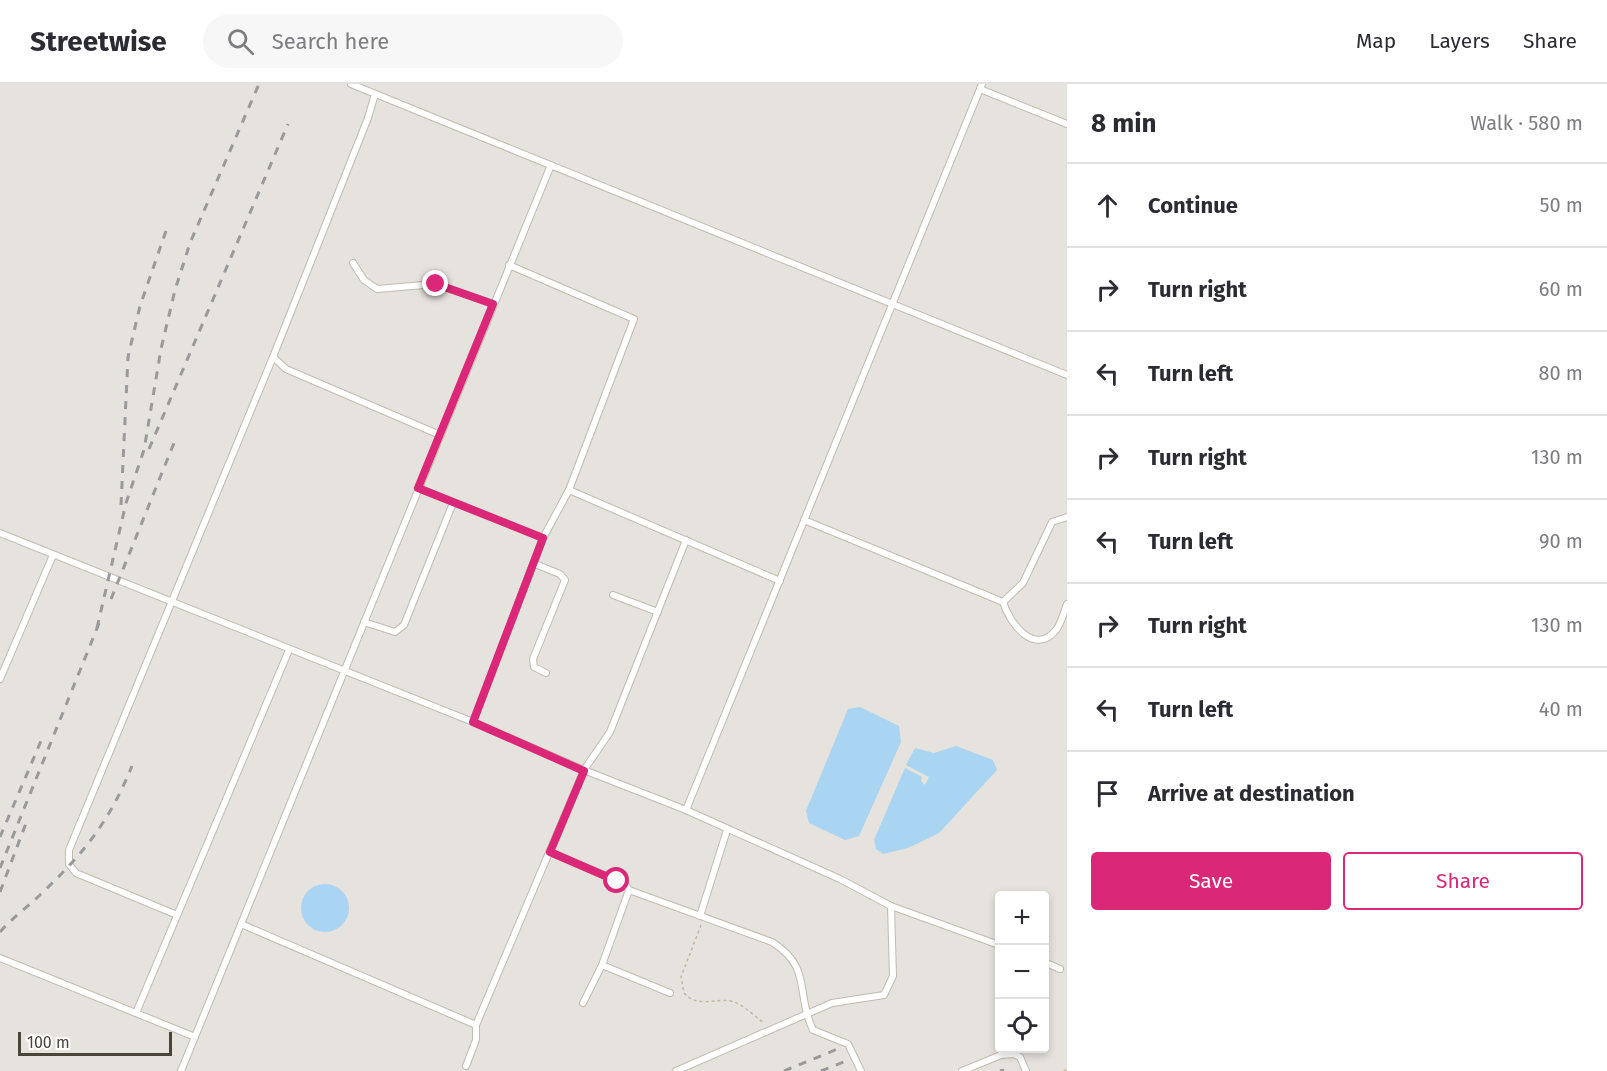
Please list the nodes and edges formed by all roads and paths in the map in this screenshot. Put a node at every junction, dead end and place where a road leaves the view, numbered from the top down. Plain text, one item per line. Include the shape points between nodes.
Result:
1 (351, 84) edge
2 (981, 87) edge
3 (375, 94) junction
4 (1067, 124) edge
5 (551, 165) junction
6 (353, 263) dead end
7 (509, 265) junction
8 (493, 304) junction
9 (892, 304) junction
10 (273, 357) junction
11 (1067, 375) edge
12 (440, 435) junction
13 (418, 488) junction
14 (569, 490) junction
15 (453, 503) junction
16 (1067, 517) edge
17 (804, 520) junction
18 (0, 533) edge
19 (543, 538) junction
20 (686, 540) junction
21 (54, 555) junction
22 (535, 564) junction
23 (780, 581) junction
24 (613, 595) dead end
25 (1003, 602) junction
26 (172, 603) junction
27 (1067, 604) edge
28 (658, 612) junction
29 (364, 622) junction
30 (289, 650) junction
31 (344, 672) junction
32 (546, 673) dead end
33 (0, 679) edge
34 (473, 722) junction
35 (584, 771) junction
36 (686, 810) junction
37 (727, 830) junction
38 (550, 852) junction
39 (629, 890) junction
40 (891, 906) junction
41 (177, 915) junction
42 (700, 916) junction
43 (241, 924) junction
44 (995, 944) edge
45 (0, 958) edge
46 (1049, 964) edge
47 (602, 965) junction
48 (1060, 969) dead end
49 (670, 993) dead end
50 (583, 1003) dead end
51 (136, 1013) junction
52 (805, 1014) junction
53 (476, 1025) junction
54 (772, 1029) junction
55 (195, 1036) junction
56 (466, 1066) dead end
57 (181, 1071) edge
58 (676, 1071) edge
59 (861, 1071) edge
60 (962, 1071) edge
61 (1026, 1071) edge

1 - 3 lane
2 - 4 lane
2 - 9 lane
3 - 5 lane
3 - 10 lane
5 - 7 lane
5 - 9 lane
6 - 8 lane via 364,280 377,290 436,284
7 - 8 lane
7 - 14 lane via 634,319
8 - 12 lane
9 - 11 lane
9 - 17 lane
10 - 12 lane via 286,369
10 - 26 lane
12 - 13 lane
13 - 15 lane
13 - 29 lane
14 - 19 lane
14 - 20 lane
15 - 19 lane
15 - 29 lane via 400,630 388,632
16 - 25 lane via 1052,522 1023,583
17 - 23 lane
17 - 25 lane
18 - 21 lane
19 - 22 lane
20 - 23 lane
20 - 28 lane
21 - 26 lane
21 - 33 lane
22 - 32 lane via 565,580 533,659 534,667
22 - 34 lane
23 - 36 lane
24 - 28 lane
25 - 27 lane via 1010,622 1035,639 1044,639 1056,630
26 - 30 lane
26 - 41 lane via 69,849 68,860 76,873
28 - 35 lane via 610,732
29 - 31 lane
30 - 31 lane
30 - 41 lane
31 - 34 lane
31 - 43 lane
34 - 35 lane
35 - 36 lane
35 - 38 lane
36 - 37 lane
37 - 40 lane via 840,879
37 - 42 lane
38 - 39 lane via 626,885
38 - 53 lane
39 - 42 lane
39 - 47 lane
40 - 44 lane
40 - 52 lane via 893,976 884,995 832,1003
41 - 51 lane
42 - 52 lane via 772,942 788,952 797,964
42 - 54 path via 702,923 681,977 684,993 697,1002 738,1004
43 - 53 lane
43 - 55 lane
45 - 51 lane
46 - 48 lane
47 - 49 lane
47 - 50 lane
51 - 55 lane
52 - 54 lane
52 - 59 lane via 813,1030 848,1044
53 - 56 lane via 476,1040
54 - 58 lane
55 - 57 lane
60 - 61 lane via 1007,1053 1020,1057

